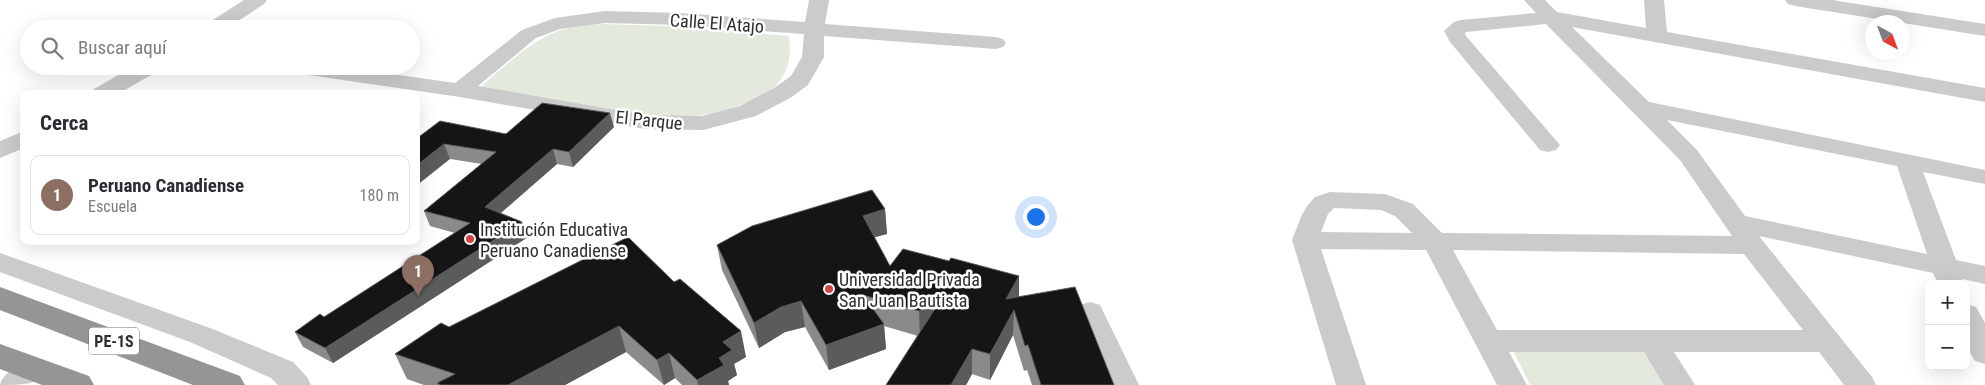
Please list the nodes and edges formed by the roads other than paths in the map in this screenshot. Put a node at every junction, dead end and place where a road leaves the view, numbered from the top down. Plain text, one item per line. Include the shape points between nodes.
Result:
1 (257, 0) edge
2 (819, 0) edge
3 (1534, 0) edge
4 (1654, 0) edge
5 (1795, 0) edge
6 (1552, 17) junction
7 (226, 20) edge
8 (814, 30) junction
9 (1985, 30) edge
10 (1657, 36) junction
11 (996, 43) dead end
12 (135, 75) edge
13 (352, 75) edge
14 (109, 90) edge
15 (460, 90) junction
16 (1985, 95) edge
17 (1642, 108) junction
18 (20, 140) edge
19 (1548, 145) dead end
20 (0, 151) edge
21 (1907, 161) junction
22 (1985, 177) edge
23 (1744, 234) junction
24 (1305, 240) junction
25 (1435, 241) junction
26 (0, 262) edge
27 (1947, 275) edge
28 (1985, 276) edge
29 (0, 298) edge
30 (1090, 312) dead end
31 (1970, 322) edge
32 (1488, 341) junction
33 (1652, 341) junction
34 (1827, 341) junction
35 (1985, 353) edge
36 (0, 356) edge
37 (25, 378) edge
38 (78, 385) edge
39 (228, 385) edge
40 (296, 385) edge
41 (1124, 385) edge
42 (1352, 385) edge
43 (1512, 385) edge
44 (1680, 385) edge
45 (1862, 385) edge

1 - 7 street
2 - 8 street, El Parque
3 - 6 street
4 - 10 street
5 - 9 street
6 - 10 street
6 - 17 street
6 - 19 street via 1461,26 1454,32
8 - 11 street, Calle El Atajo
8 - 15 street, Calle El Atajo via 640,18 570,21 529,34
8 - 15 street, El Parque via 813,57 800,80 748,111 703,123 645,122
10 - 16 street
12 - 14 street
13 - 15 street, El Parque
17 - 21 street
17 - 23 street via 1689,155
18 - 20 street
21 - 22 street
21 - 27 street
23 - 25 street
23 - 27 street
23 - 34 street
24 - 25 street
24 - 25 street via 1317,208 1330,200 1394,205 1404,210
24 - 42 street
25 - 32 street
26 - 40 street via 200,335 282,370
27 - 28 street
29 - 39 highway, PE-1S
30 - 41 street
31 - 35 street
32 - 33 street
32 - 43 street
33 - 34 street
33 - 44 street
34 - 45 street
36 - 37 highway
37 - 38 highway

